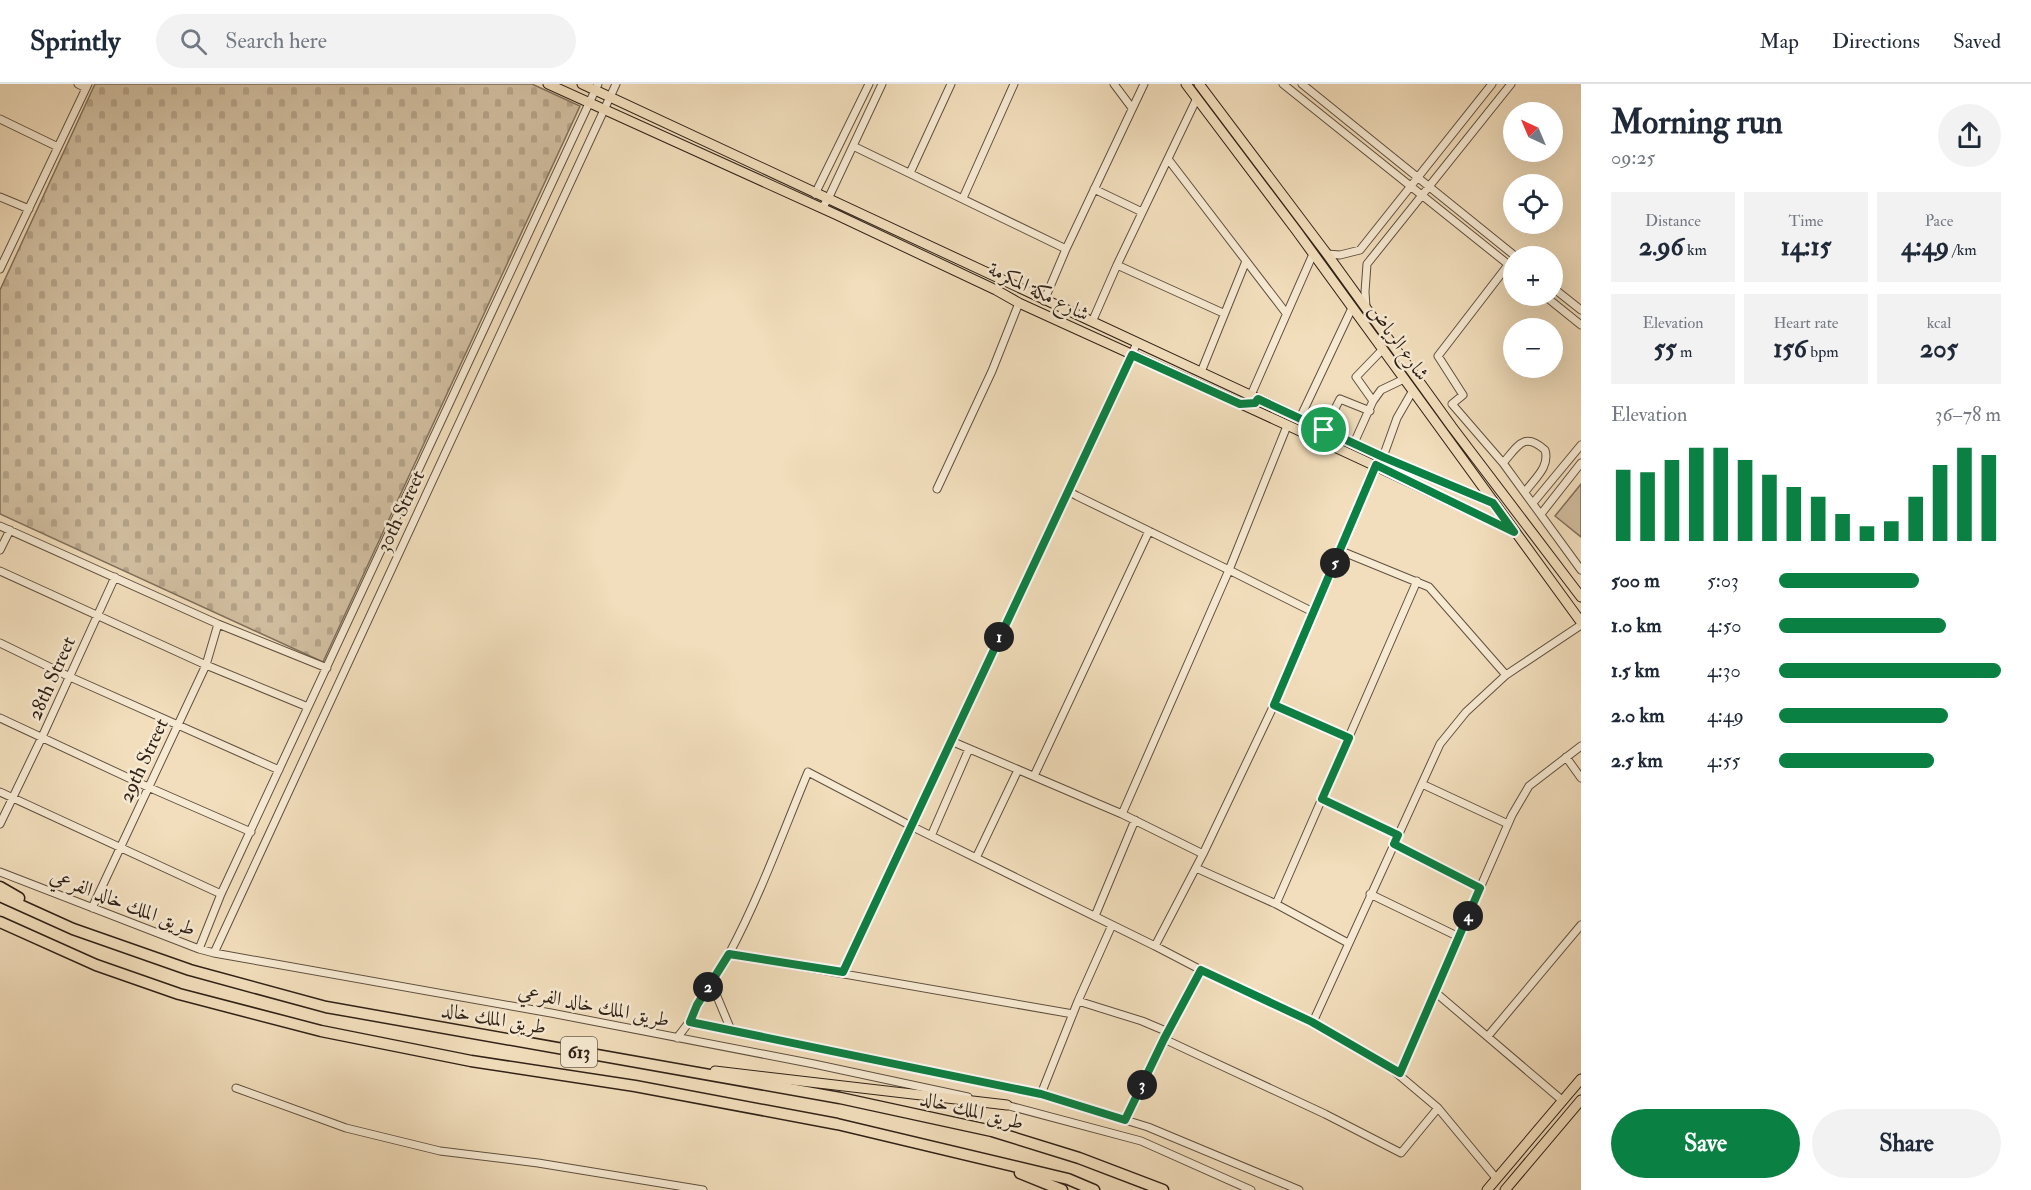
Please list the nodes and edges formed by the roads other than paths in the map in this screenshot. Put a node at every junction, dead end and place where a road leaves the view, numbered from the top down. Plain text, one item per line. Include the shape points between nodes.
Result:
1 (78, 84) edge
2 (548, 84) edge
3 (582, 84) edge
4 (616, 84) edge
5 (868, 84) edge
6 (882, 84) edge
7 (951, 84) edge
8 (1114, 84) edge
9 (1144, 84) edge
10 (1186, 84) edge
11 (1199, 84) edge
12 (1283, 84) edge
13 (1302, 84) edge
14 (1492, 84) edge
15 (1511, 84) edge
16 (1011, 85) edge
17 (87, 86) edge
18 (597, 87) edge
19 (610, 96) junction
20 (1197, 98) junction
21 (589, 103) junction
22 (1132, 108) junction
23 (603, 110) junction
24 (0, 119) edge
25 (853, 146) junction
26 (58, 147) junction
27 (1168, 159) junction
28 (910, 173) junction
29 (1417, 178) junction
30 (1428, 187) junction
31 (1410, 188) junction
32 (1094, 189) junction
33 (815, 194) junction
34 (1421, 196) junction
35 (0, 197) edge
36 (963, 198) junction
37 (828, 199) junction
38 (822, 208) junction
39 (29, 210) junction
40 (1142, 212) junction
41 (1503, 246) edge
42 (1066, 249) junction
43 (1360, 250) junction
44 (1313, 254) junction
45 (1327, 254) junction
46 (1370, 259) junction
47 (1245, 261) junction
48 (1503, 261) edge
49 (1117, 265) junction
50 (0, 269) edge
51 (1503, 277) edge
52 (1563, 296) edge
53 (1044, 301) junction
54 (1019, 303) junction
55 (1557, 306) edge
56 (1352, 308) junction
57 (1366, 310) junction
58 (1581, 310) edge
59 (1223, 313) junction
60 (1286, 313) junction
61 (1092, 322) junction
62 (1581, 325) edge
63 (1137, 343) junction
64 (1383, 350) junction
65 (1132, 355) junction
66 (1201, 372) junction
67 (1404, 379) junction
68 (1412, 392) junction
69 (1254, 397) junction
70 (1373, 401) junction
71 (1240, 404) junction
72 (1370, 411) junction
73 (1300, 418) junction
74 (1287, 426) junction
75 (1452, 427) junction
76 (1324, 430) junction
77 (1441, 430) junction
78 (1353, 443) junction
79 (1581, 445) edge
80 (1380, 461) junction
81 (1503, 463) junction
82 (1581, 463) edge
83 (1474, 477) junction
84 (937, 489) dead end
85 (1068, 491) junction
86 (1466, 492) junction
87 (1525, 492) junction
88 (1493, 503) junction
89 (1533, 503) junction
90 (1541, 514) junction
91 (0, 526) edge
92 (10, 530) junction
93 (1149, 531) junction
94 (1514, 532) junction
95 (0, 550) edge
96 (1341, 551) junction
97 (1229, 570) junction
98 (1581, 570) edge
99 (0, 571) edge
100 (115, 577) junction
101 (1417, 581) junction
102 (1581, 597) edge
103 (1313, 612) junction
104 (97, 613) junction
105 (1581, 623) edge
106 (218, 624) junction
107 (0, 643) edge
108 (206, 665) junction
109 (327, 668) junction
110 (1506, 675) junction
111 (70, 677) junction
112 (1274, 705) junction
113 (308, 707) junction
114 (0, 718) edge
115 (177, 725) junction
116 (42, 737) junction
117 (1349, 738) junction
118 (951, 741) junction
119 (1581, 746) edge
120 (969, 749) junction
121 (1566, 758) junction
122 (279, 770) junction
123 (1018, 770) junction
124 (1034, 776) junction
125 (1581, 778) edge
126 (1422, 784) junction
127 (148, 787) junction
128 (0, 792) edge
129 (14, 799) junction
130 (1322, 799) junction
131 (1122, 814) junction
132 (1135, 820) junction
133 (0, 824) edge
134 (1508, 824) junction
135 (912, 827) junction
136 (251, 832) junction
137 (1398, 835) junction
138 (931, 836) junction
139 (1394, 844) junction
140 (120, 848) junction
141 (1203, 854) junction
142 (976, 858) junction
143 (1196, 868) junction
144 (0, 872) edge
145 (0, 887) edge
146 (1480, 888) junction
147 (221, 894) junction
148 (1370, 894) junction
149 (0, 896) edge
150 (1276, 904) junction
151 (92, 908) junction
152 (1095, 916) junction
153 (0, 922) edge
154 (1112, 925) junction
155 (1581, 925) edge
156 (73, 929) junction
157 (1459, 937) junction
158 (1348, 943) junction
159 (1155, 946) junction
160 (199, 949) junction
161 (214, 952) junction
162 (729, 954) junction
163 (1201, 970) junction
164 (843, 972) junction
165 (711, 982) junction
166 (1435, 992) junction
167 (1078, 1001) junction
168 (1073, 1014) junction
169 (690, 1022) junction
170 (1312, 1022) junction
171 (731, 1030) junction
172 (1166, 1036) junction
173 (1488, 1036) junction
174 (677, 1038) junction
175 (647, 1064) junction
176 (1400, 1073) junction
177 (1581, 1079) edge
178 (236, 1088) dead end
179 (1041, 1094) junction
180 (1581, 1100) edge
181 (1563, 1101) junction
182 (1007, 1105) junction
183 (1437, 1108) junction
184 (1125, 1120) junction
185 (987, 1159) junction
186 (1496, 1178) junction
187 (703, 1190) edge
188 (1062, 1190) edge
189 (1094, 1190) edge
190 (1163, 1190) edge
191 (1251, 1190) edge
192 (1299, 1190) edge
193 (1486, 1190) edge
194 (1505, 1190) edge

1 - 17 street
2 - 21 main road, شارع مكة المكرمة
3 - 18 main road, شارع مكة المكرمة
4 - 19 street, 30th Street
5 - 33 street
6 - 25 street
7 - 28 street
8 - 22 street
9 - 22 street
10 - 20 main road, شارع الرياض
11 - 45 main road, شارع الرياض
12 - 31 street
13 - 29 street
14 - 29 street
15 - 30 street
16 - 36 street
17 - 26 street
18 - 19 main road, شارع مكة المكرمة
18 - 21 street, 30th Street
19 - 23 street, 30th Street
19 - 33 main road, شارع مكة المكرمة
20 - 27 street
20 - 44 main road, شارع الرياض
21 - 23 main road, شارع مكة المكرمة
21 - 109 street, 30th Street
22 - 32 street
23 - 38 main road, شارع مكة المكرمة
23 - 161 street, 30th Street
24 - 26 street
25 - 28 street
25 - 37 street
26 - 39 street
27 - 40 street
27 - 47 street
28 - 36 street
29 - 30 street
29 - 31 street
30 - 34 street
30 - 41 street
31 - 34 street
31 - 43 street
32 - 40 street
32 - 42 street
33 - 37 main road, شارع مكة المكرمة
34 - 46 street
34 - 48 street
35 - 39 street
36 - 42 street
37 - 38 street
37 - 53 main road, شارع مكة المكرمة
38 - 54 main road, شارع مكة المكرمة
39 - 50 street
40 - 49 street
42 - 53 street
43 - 45 street
43 - 46 street
44 - 56 main road, شارع الرياض
44 - 60 street
45 - 57 main road, شارع الرياض
46 - 57 street
47 - 59 street
47 - 60 street
49 - 59 street
49 - 61 street
51 - 81 street via 1438,356 1462,395 1452,404
52 - 58 street
53 - 61 main road, شارع مكة المكرمة
54 - 65 main road, شارع مكة المكرمة
54 - 84 street
55 - 62 street
56 - 64 main road, شارع الرياض
56 - 73 street
57 - 75 main road, شارع الرياض
59 - 66 street
60 - 69 street
61 - 63 main road, شارع مكة المكرمة
63 - 65 street
63 - 66 main road, شارع مكة المكرمة
64 - 67 main road, شارع الرياض
64 - 70 street via 1356,377
65 - 71 main road, شارع مكة المكرمة
65 - 85 street
66 - 69 main road, شارع مكة المكرمة
67 - 68 main road, شارع الرياض
67 - 70 street via 1382,390
68 - 77 main road, شارع الرياض
68 - 80 street
69 - 71 main road via 1255,403
69 - 73 main road, شارع مكة المكرمة
70 - 72 street
71 - 74 main road, شارع مكة المكرمة
72 - 76 street via 1340,399
72 - 78 street
73 - 76 main road, شارع مكة المكرمة
74 - 80 main road, شارع مكة المكرمة
74 - 97 street
75 - 77 main road
75 - 102 main road, شارع الرياض
76 - 78 main road, شارع مكة المكرمة
77 - 83 main road, شارع الرياض
78 - 80 main road, شارع مكة المكرمة
79 - 89 street
80 - 86 main road, شارع مكة المكرمة
80 - 94 main road, شارع مكة المكرمة
80 - 96 street
81 - 87 street
81 - 87 street via 1523,441 1530,440 1545,450 1546,466
82 - 90 street
83 - 86 main road
83 - 88 main road, شارع الرياض
85 - 93 street
85 - 118 street
86 - 88 main road, شارع مكة المكرمة
87 - 89 street
88 - 94 main road, شارع الرياض
89 - 90 street
90 - 98 street
91 - 92 street
92 - 95 street
92 - 100 street
93 - 97 street
93 - 124 street
94 - 105 main road, شارع الرياض
96 - 101 street
96 - 103 street
97 - 103 street
97 - 131 street
99 - 104 street
100 - 104 street, 28th Street
100 - 106 street
101 - 110 street via 1442,600
101 - 117 street
103 - 112 street
104 - 108 street
104 - 111 street, 28th Street
105 - 110 street
106 - 108 street, 29th Street
106 - 109 street
107 - 111 street
108 - 113 street
108 - 115 street, 29th Street
109 - 113 street, 30th Street
110 - 126 street via 1466,712 1440,744
111 - 115 street
111 - 116 street, 28th Street
112 - 117 street
112 - 141 street
113 - 122 street, 30th Street
114 - 116 street
115 - 122 street
115 - 127 street, 29th Street
116 - 127 street
116 - 129 street, 28th Street
117 - 130 street
118 - 120 street
118 - 135 street
119 - 121 street
120 - 123 street
120 - 138 street
121 - 125 street
121 - 134 street via 1529,786
122 - 136 street, 30th Street
123 - 124 street
123 - 142 street
124 - 131 street
126 - 134 street
126 - 137 street
127 - 136 street
127 - 140 street, 29th Street
128 - 129 street
129 - 133 street, 28th Street
129 - 140 street
130 - 137 street
130 - 150 street
131 - 132 street
132 - 141 street
132 - 152 street
134 - 146 street
135 - 138 street
135 - 162 street via 808,772
135 - 164 street
136 - 147 street, 30th Street
137 - 139 street
138 - 142 street
139 - 146 street
139 - 148 street
140 - 147 street
140 - 151 street, 29th Street
141 - 143 street
142 - 152 street
143 - 150 street
143 - 159 street
144 - 151 street, طريق الملك خالد الفرعي
145 - 156 highway
146 - 157 street
147 - 160 street, 30th Street
148 - 157 street
148 - 158 street
149 - 156 highway, طريق الملك خالد / 613
150 - 158 street
151 - 160 street, طريق الملك خالد الفرعي
152 - 154 street
153 - 185 highway, 613 via 96,965 179,994 321,1031 837,1124
154 - 159 street
154 - 167 street
155 - 173 street
156 - 175 highway, طريق الملك خالد / 613 via 189,970 326,1007
157 - 166 street
158 - 170 street
159 - 163 street
160 - 161 street, طريق الملك خالد الفرعي
161 - 174 street, طريق الملك خالد الفرعي
162 - 164 street
162 - 165 street
163 - 170 street
163 - 172 street
164 - 168 street
165 - 169 street
165 - 171 street
166 - 173 street
166 - 176 street
167 - 168 street
167 - 172 street via 1142,1021
168 - 179 street
169 - 171 street
169 - 174 street
170 - 176 street
171 - 179 street
172 - 183 street via 1401,1153
172 - 184 street
173 - 181 street
174 - 182 street, طريق الملك خالد الفرعي
175 - 182 main road
175 - 190 highway, طريق الملك خالد / 613 via 840,1098 992,1131
176 - 183 street
177 - 181 main road
178 - 187 street via 346,1128 440,1151 538,1162
179 - 184 street
180 - 194 main road
181 - 186 main road
182 - 191 street, طريق الملك خالد الفرعي via 1141,1141
183 - 186 street
184 - 192 street via 1148,1126
185 - 188 highway
185 - 189 highway, 613 via 1068,1179
186 - 193 main road

